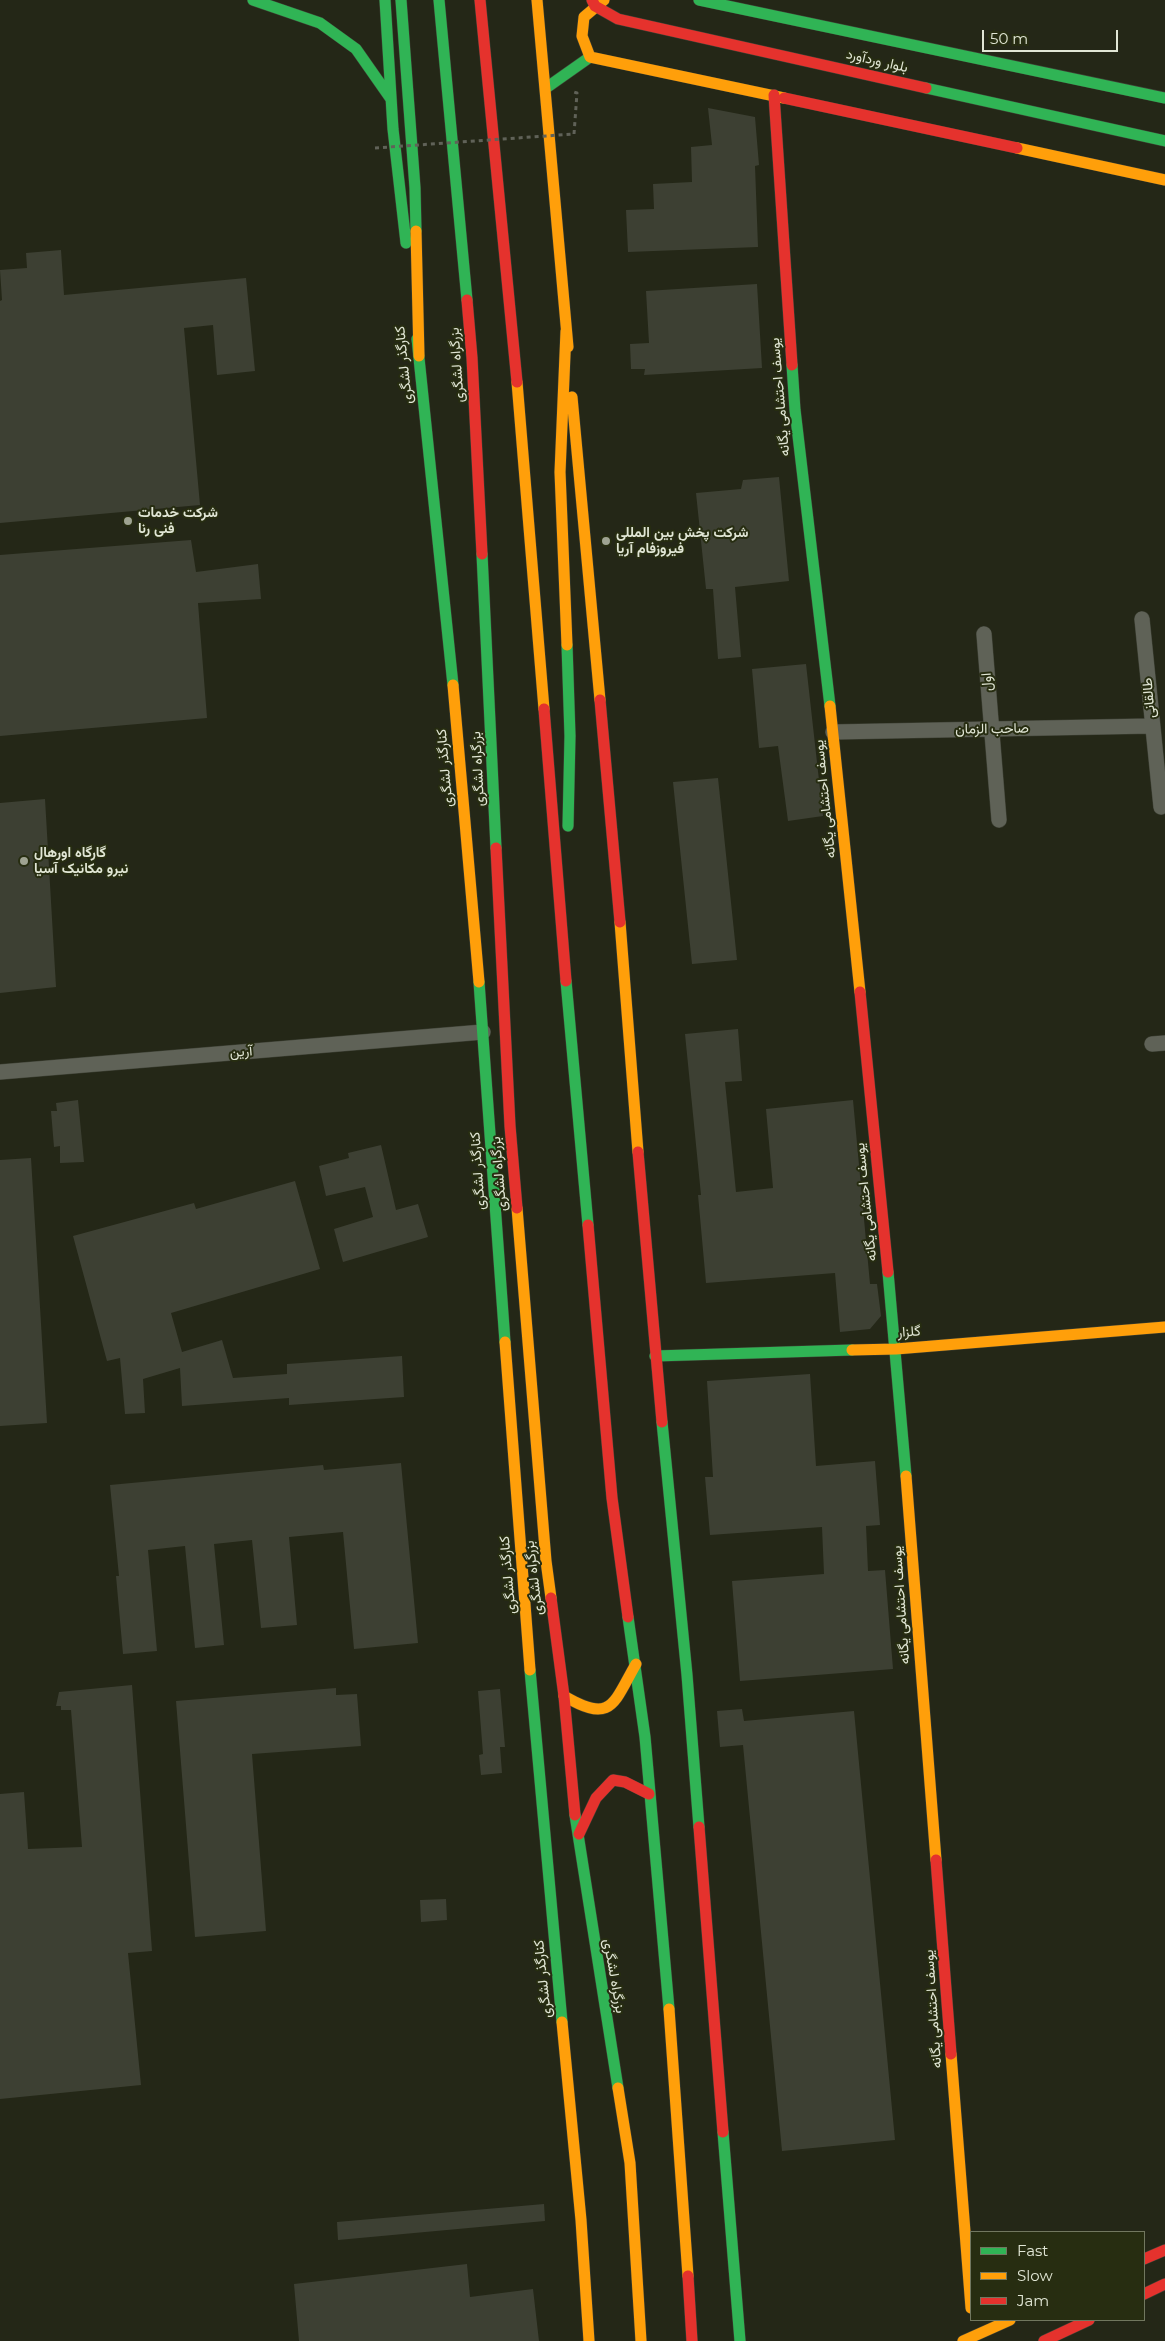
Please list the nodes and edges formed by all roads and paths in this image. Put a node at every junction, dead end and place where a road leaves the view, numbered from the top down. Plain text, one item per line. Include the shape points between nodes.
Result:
1 (253, 0) edge
2 (385, 0) edge
3 (401, 0) edge
4 (439, 0) edge
5 (480, 0) edge
6 (537, 0) edge
7 (699, 0) edge
8 (597, 2) edge
9 (590, 57) junction
10 (546, 88) junction
11 (774, 95) junction
12 (1165, 98) edge
13 (391, 99) junction
14 (1165, 141) edge
15 (375, 148) dead end
16 (1165, 180) edge
17 (566, 331) junction
18 (418, 356) junction
19 (1142, 619) dead end
20 (984, 634) dead end
21 (1151, 726) junction
22 (991, 729) junction
23 (833, 732) junction
24 (1161, 807) dead end
25 (999, 820) dead end
26 (558, 894) junction
27 (483, 1032) junction
28 (0, 1072) edge
29 (1165, 1327) edge
30 (896, 1348) junction
31 (655, 1356) junction
32 (636, 1664) junction
33 (564, 1696) junction
34 (649, 1794) junction
35 (577, 1838) junction
36 (1165, 2250) edge
37 (1145, 2259) edge
38 (1165, 2284) edge
39 (1145, 2294) edge
40 (970, 2295) edge
41 (972, 2321) edge
42 (1008, 2321) edge
43 (1087, 2321) edge
44 (968, 2339) edge
45 (589, 2341) edge
46 (640, 2341) edge
47 (692, 2341) edge
48 (740, 2341) edge
49 (1044, 2341) edge

1 - 13 main road via 320,23 356,49
2 - 13 main road, کنارگذر لشگری
3 - 18 main road via 414,188
4 - 33 main road, بزرگراه لشگری via 473,368 510,1126 546,1561
5 - 26 main road via 528,479
6 - 10 main road
7 - 12 main road, بلوار وردآورد
8 - 9 main road via 584,17 582,36
8 - 14 main road, بلوار وردآورد via 618,19
9 - 10 main road
9 - 11 main road
10 - 15 path, bridge via 577,93 574,134
10 - 17 main road
11 - 16 main road
11 - 23 main road, یوسف احتشامی یگانه via 795,410
13 - 18 main road, کنارگذر لشگری
17 - 26 main road via 560,472 570,736 569,821
17 - 31 main road
18 - 27 main road, کنارگذر لشگری via 451,659
19 - 21 street, طالقانی
20 - 22 street, اول
21 - 22 street, صاحب الزمان
21 - 24 street, طالقانی
22 - 23 street, صاحب الزمان
22 - 25 street, اول
23 - 30 main road, یوسف احتشامی یگانه
26 - 32 main road via 612,1498
27 - 28 street, آرین
27 - 45 main road, کنارگذر لشگری via 542,1812 581,2220
29 - 30 main road, گلزار
30 - 31 main road, گلزار
30 - 40 main road, یوسف احتشامی یگانه
31 - 48 main road via 688,1685
32 - 33 main road via 608,1708 591,1711
32 - 34 main road
33 - 35 main road, بزرگراه لشگری
34 - 35 main road via 613,1780 594,1798
34 - 47 main road via 668,1992
35 - 46 main road, بزرگراه لشگری via 630,2163
36 - 37 main road
38 - 39 main road
41 - 44 main road
42 - 44 main road
43 - 49 main road

